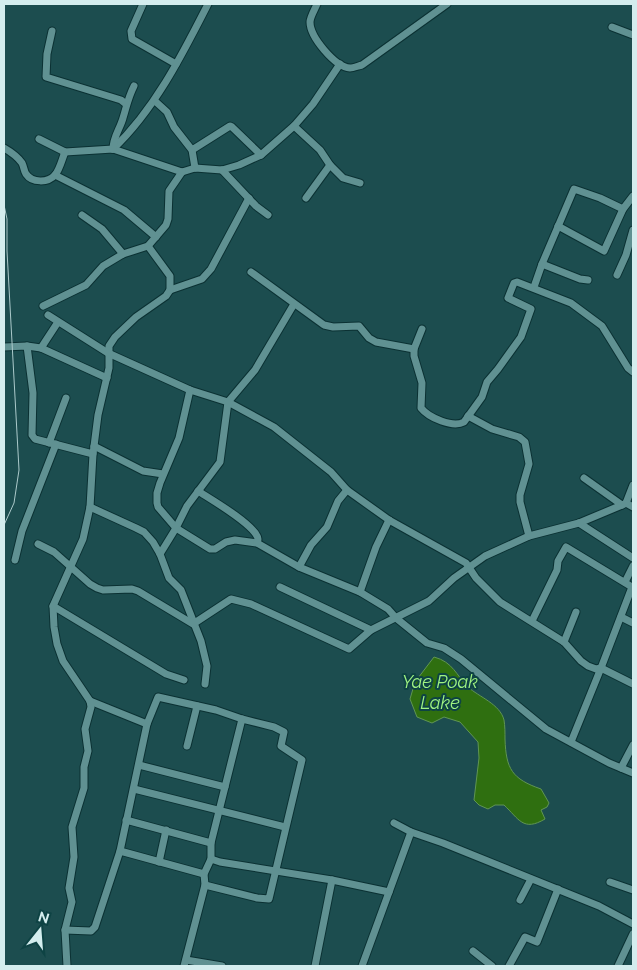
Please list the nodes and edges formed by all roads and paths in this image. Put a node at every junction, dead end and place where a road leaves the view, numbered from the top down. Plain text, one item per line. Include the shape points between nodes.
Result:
1 (143, 4) edge
2 (208, 4) edge
3 (318, 4) edge
4 (447, 4) edge
5 (612, 27) dead end
6 (52, 31) dead end
7 (633, 35) edge
8 (176, 64) junction
9 (340, 64) junction
10 (134, 86) dead end
11 (155, 101) junction
12 (126, 104) junction
13 (294, 126) junction
14 (39, 139) dead end
15 (4, 148) edge
16 (113, 149) junction
17 (192, 150) junction
18 (65, 152) junction
19 (261, 155) junction
20 (330, 165) junction
21 (195, 168) junction
22 (222, 170) junction
23 (182, 172) junction
24 (55, 175) junction
25 (360, 183) dead end
26 (633, 196) edge
27 (248, 198) junction
28 (306, 198) dead end
29 (623, 209) junction
30 (82, 215) dead end
31 (268, 215) dead end
32 (558, 226) junction
33 (633, 230) edge
34 (156, 237) junction
35 (148, 246) junction
36 (123, 254) junction
37 (542, 264) junction
38 (251, 272) dead end
39 (617, 276) dead end
40 (588, 280) dead end
41 (534, 287) junction
42 (170, 290) junction
43 (294, 304) junction
44 (43, 306) dead end
45 (48, 315) dead end
46 (58, 322) junction
47 (422, 329) dead end
48 (27, 346) junction
49 (4, 347) edge
50 (41, 348) junction
51 (414, 349) junction
52 (108, 354) junction
53 (633, 372) edge
54 (107, 378) junction
55 (190, 390) junction
56 (66, 398) dead end
57 (228, 402) junction
58 (468, 416) junction
59 (52, 444) junction
60 (93, 450) junction
61 (163, 474) junction
62 (584, 478) dead end
63 (633, 485) edge
64 (347, 490) junction
65 (198, 491) junction
66 (624, 504) junction
67 (90, 507) junction
68 (633, 507) edge
69 (389, 520) junction
70 (578, 523) junction
71 (176, 528) junction
72 (529, 536) junction
73 (257, 543) junction
74 (38, 544) dead end
75 (160, 554) junction
76 (633, 558) edge
77 (15, 560) dead end
78 (633, 566) edge
79 (71, 567) junction
80 (299, 567) junction
81 (469, 568) junction
82 (625, 582) junction
83 (280, 587) dead end
84 (360, 592) junction
85 (53, 606) junction
86 (576, 612) dead end
87 (621, 617) junction
88 (396, 618) junction
89 (532, 621) junction
90 (633, 623) edge
91 (193, 624) junction
92 (371, 630) junction
93 (564, 642) junction
94 (601, 668) junction
95 (184, 680) dead end
96 (205, 684) dead end
97 (633, 684) edge
98 (90, 701) junction
99 (197, 706) junction
100 (242, 719) junction
101 (147, 724) junction
102 (571, 742) junction
103 (187, 746) dead end
104 (633, 746) edge
105 (139, 765) junction
106 (621, 768) junction
107 (633, 773) edge
108 (226, 787) junction
109 (134, 789) junction
110 (220, 811) junction
111 (126, 820) junction
112 (394, 822) dead end
113 (285, 827) junction
114 (166, 830) junction
115 (411, 832) junction
116 (211, 843) junction
117 (120, 851) junction
118 (211, 859) junction
119 (158, 862) junction
120 (276, 871) junction
121 (204, 874) junction
122 (531, 879) junction
123 (332, 880) junction
124 (610, 882) dead end
125 (205, 885) junction
126 (558, 889) junction
127 (633, 890) edge
128 (389, 892) junction
129 (520, 900) dead end
130 (633, 924) edge
131 (65, 930) junction
132 (633, 934) edge
133 (473, 951) dead end
134 (185, 963) edge
135 (67, 966) edge
136 (222, 966) edge
137 (315, 966) edge
138 (362, 966) edge
139 (492, 966) edge
140 (509, 966) edge
141 (618, 966) edge

1 - 8 street via 131,31 132,39
2 - 8 street
3 - 9 street via 310,21 312,33 328,55
4 - 9 street via 362,65 351,68
5 - 7 street
6 - 12 street via 46,77
8 - 11 street
9 - 13 street
10 - 12 street
11 - 16 street
11 - 17 street via 168,112 174,127
12 - 16 street
13 - 19 street
13 - 20 street via 320,150
14 - 18 street
15 - 24 street via 14,154 31,180 47,180
16 - 18 street
16 - 23 street
17 - 19 street via 230,126
17 - 21 street
18 - 24 street
19 - 22 street
20 - 25 street via 343,178
20 - 28 street
21 - 22 street
21 - 23 street
22 - 27 street
23 - 34 street via 169,190 168,218
24 - 34 street via 124,210
26 - 29 street
27 - 31 street
27 - 42 street via 211,269 202,279
29 - 32 street via 574,189
29 - 32 street via 604,252
30 - 36 street via 102,229
32 - 37 street
33 - 39 street
34 - 35 street
35 - 36 street
35 - 42 street via 170,276
36 - 44 street via 103,266 86,285
37 - 40 street
37 - 41 street
38 - 43 street
41 - 53 street via 571,303 602,326
41 - 58 street via 514,283 508,298 530,307 531,311 522,337 487,382 482,397
42 - 52 street via 115,337
43 - 51 street via 324,325 359,326 376,342
43 - 57 street via 254,370
45 - 46 street
46 - 50 street
46 - 52 street
47 - 51 street
48 - 49 street
48 - 50 street
48 - 59 street via 33,393 31,432 35,439
50 - 54 street
51 - 58 street via 422,383 421,408 436,418 456,424 464,422
52 - 54 street
52 - 55 street
54 - 60 street
55 - 57 street
55 - 61 street via 179,438
56 - 59 street
57 - 64 street via 274,427 300,446
57 - 65 street via 220,462
58 - 72 street via 524,442 529,464 520,502
59 - 60 street
59 - 77 street
60 - 61 street via 143,470
60 - 67 street
61 - 71 street via 157,493 158,507
62 - 66 street
63 - 66 street
64 - 69 street
64 - 80 street via 338,501 327,527 311,545
65 - 71 street
65 - 73 street via 247,525 256,534
66 - 68 street
66 - 70 street
67 - 75 street via 144,532
67 - 79 street via 83,539
69 - 81 street via 466,563
69 - 84 street
70 - 72 street
70 - 76 street
71 - 73 street via 210,549 235,540
71 - 75 street
72 - 81 street via 485,556
73 - 80 street
74 - 79 street via 54,552
75 - 91 street via 169,578 180,590
78 - 82 street
79 - 85 street
79 - 91 street via 97,588 138,591
80 - 84 street
81 - 88 street via 429,601
81 - 89 street via 500,602
82 - 87 street via 632,589
82 - 89 street via 566,547
83 - 92 street
84 - 88 street via 388,609
85 - 95 street via 166,674
85 - 98 street via 57,644 63,661
86 - 93 street
87 - 90 street
87 - 94 street
88 - 92 street
88 - 102 street via 427,643 444,648 461,659 546,729
89 - 93 street
91 - 92 street via 235,600 346,648
91 - 96 street via 207,666
93 - 94 street via 588,666
94 - 97 street
94 - 102 street
98 - 101 street
98 - 131 street via 85,729 88,752 84,788 72,827 72,907
99 - 100 street
99 - 101 street via 158,697
99 - 103 street
100 - 108 street
100 - 113 street via 284,732 280,746 302,760
101 - 105 street
102 - 106 street
104 - 106 street
105 - 108 street
105 - 109 street
106 - 107 street
108 - 110 street
109 - 110 street
109 - 111 street
110 - 113 street
110 - 116 street
111 - 114 street
111 - 117 street
112 - 115 street
113 - 120 street
114 - 116 street
114 - 119 street
115 - 122 street
115 - 128 street
116 - 118 street
117 - 119 street
117 - 131 street via 95,927 91,931
118 - 120 street
118 - 121 street
119 - 121 street
120 - 123 street
120 - 125 street via 271,894 266,900
121 - 125 street
122 - 126 street
122 - 129 street
123 - 128 street
123 - 137 street
124 - 127 street
125 - 134 street
126 - 130 street
126 - 140 street via 537,942 525,937
128 - 138 street
131 - 135 street
132 - 141 street
133 - 139 street
134 - 136 street

